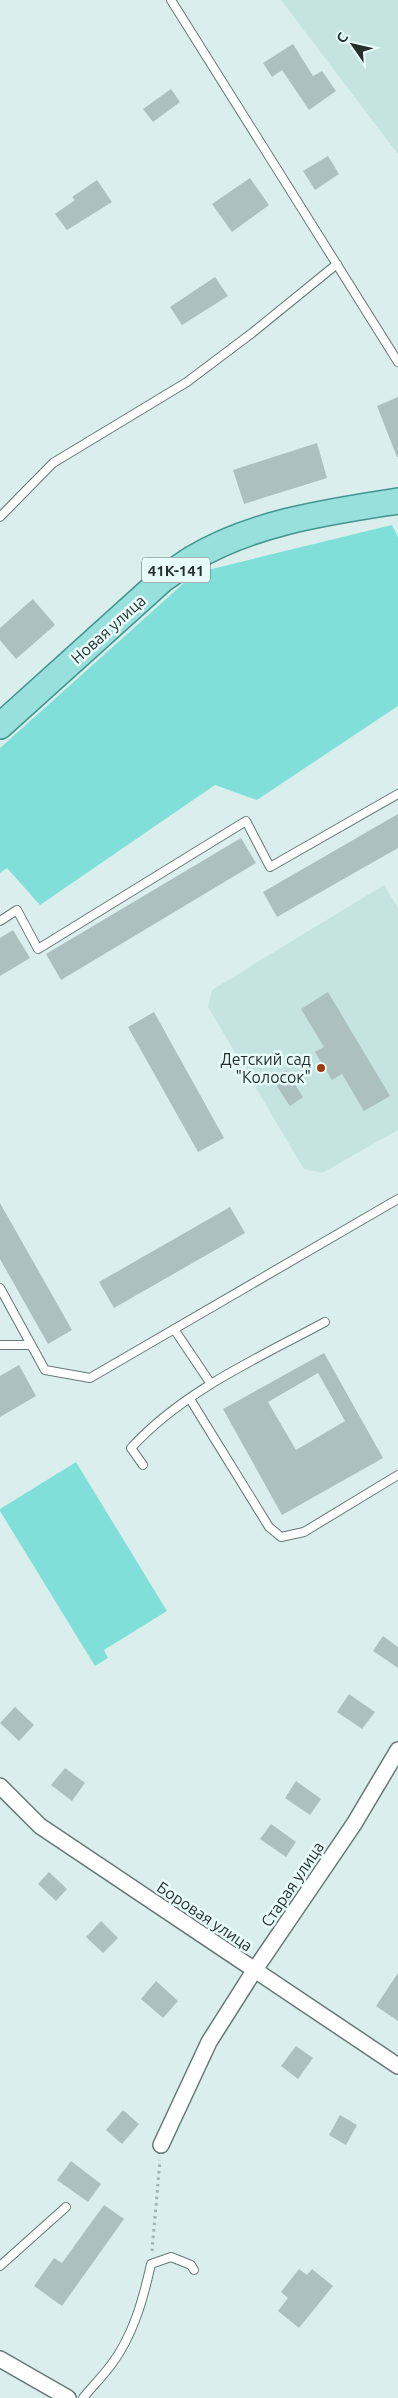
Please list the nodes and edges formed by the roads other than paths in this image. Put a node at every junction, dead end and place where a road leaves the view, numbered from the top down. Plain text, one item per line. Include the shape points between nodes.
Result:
1 (171, 0) edge
2 (336, 264) junction
3 (398, 362) edge
4 (398, 501) edge
5 (0, 518) edge
6 (0, 726) edge
7 (398, 794) edge
8 (0, 921) edge
9 (398, 1199) edge
10 (0, 1288) edge
11 (325, 1322) dead end
12 (174, 1329) junction
13 (0, 1345) edge
14 (31, 1345) junction
15 (211, 1384) junction
16 (190, 1399) junction
17 (143, 1465) dead end
18 (398, 1475) edge
19 (398, 1750) edge
20 (0, 1786) edge
21 (254, 1970) junction
22 (398, 2066) edge
23 (161, 2145) road end
24 (66, 2207) dead end
25 (0, 2266) edge
26 (194, 2270) dead end
27 (0, 2359) edge
28 (68, 2398) edge
29 (82, 2398) edge

1 - 2 lane
2 - 3 lane
2 - 5 lane via 187,382 53,463
4 - 6 main road, Новая улица / 41К-141 via 314,515 272,526 192,559 163,579
7 - 8 lane via 270,867 246,821 38,949 18,910
9 - 12 lane
10 - 14 lane
11 - 15 lane
12 - 14 lane via 90,1378 45,1370
12 - 15 lane
13 - 14 lane
15 - 16 lane
16 - 17 lane via 149,1428 131,1448
16 - 18 lane via 269,1526 281,1537 304,1532
19 - 21 street, Старая улица via 354,1824
20 - 21 street, Боровая улица via 40,1826
21 - 22 street, Боровая улица
21 - 23 street, Старая улица via 209,2042
24 - 25 lane
26 - 29 lane via 191,2265 171,2257 151,2264 134,2324 111,2365
27 - 28 street

